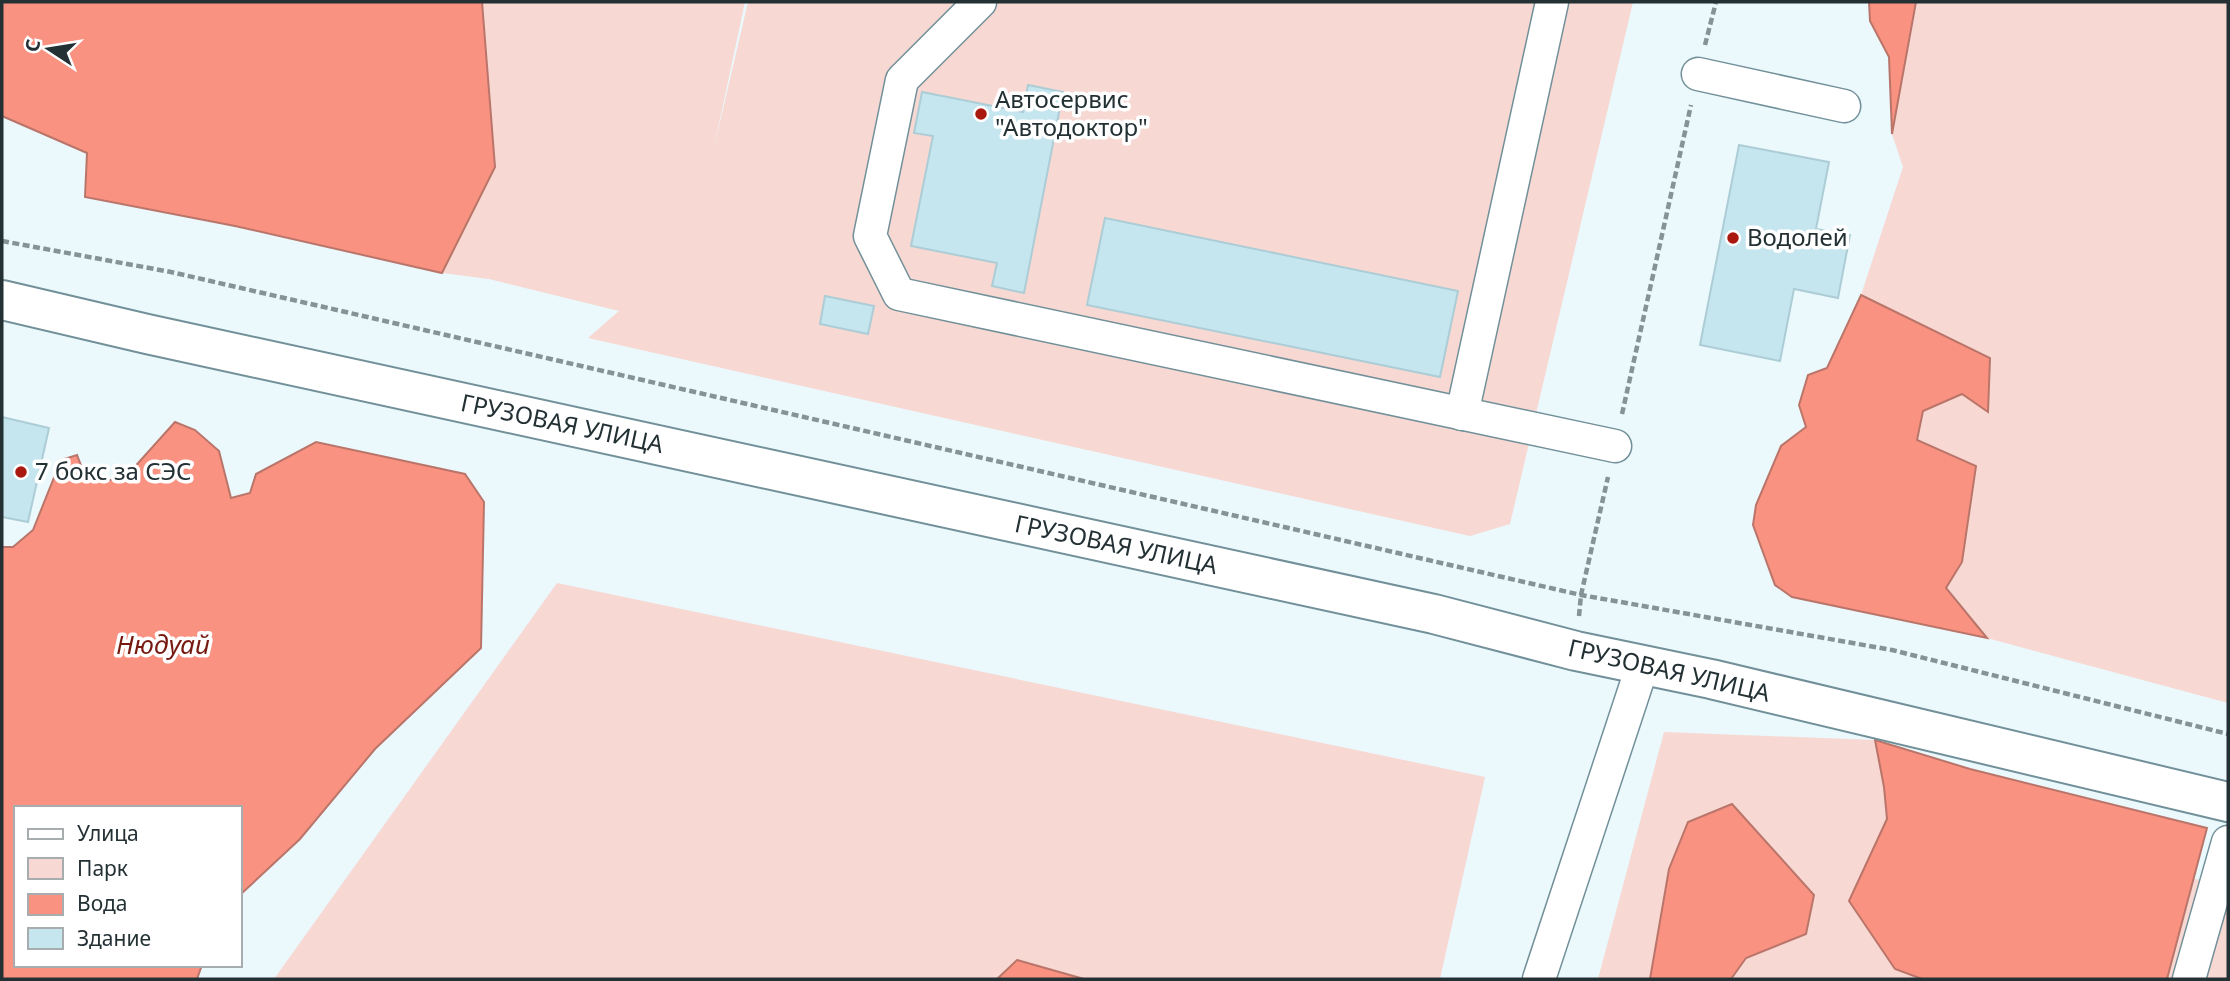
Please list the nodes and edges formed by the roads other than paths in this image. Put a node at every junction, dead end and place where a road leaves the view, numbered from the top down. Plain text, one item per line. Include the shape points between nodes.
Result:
1 (980, 2) edge
2 (1552, 2) edge
3 (1698, 75) road end
4 (1844, 106) dead end
5 (2, 300) edge
6 (1462, 414) junction
7 (1615, 446) road end
8 (1643, 664) junction
9 (2228, 802) edge
10 (2228, 842) edge
11 (1539, 979) edge
12 (2189, 979) edge

1 - 6 lane via 902,80 870,236 899,294
2 - 6 lane
3 - 4 lane
5 - 8 main road, ГРУЗОВАЯ УЛИЦА via 1434,614
6 - 7 lane
8 - 9 main road, ГРУЗОВАЯ УЛИЦА
8 - 11 lane
10 - 12 lane

